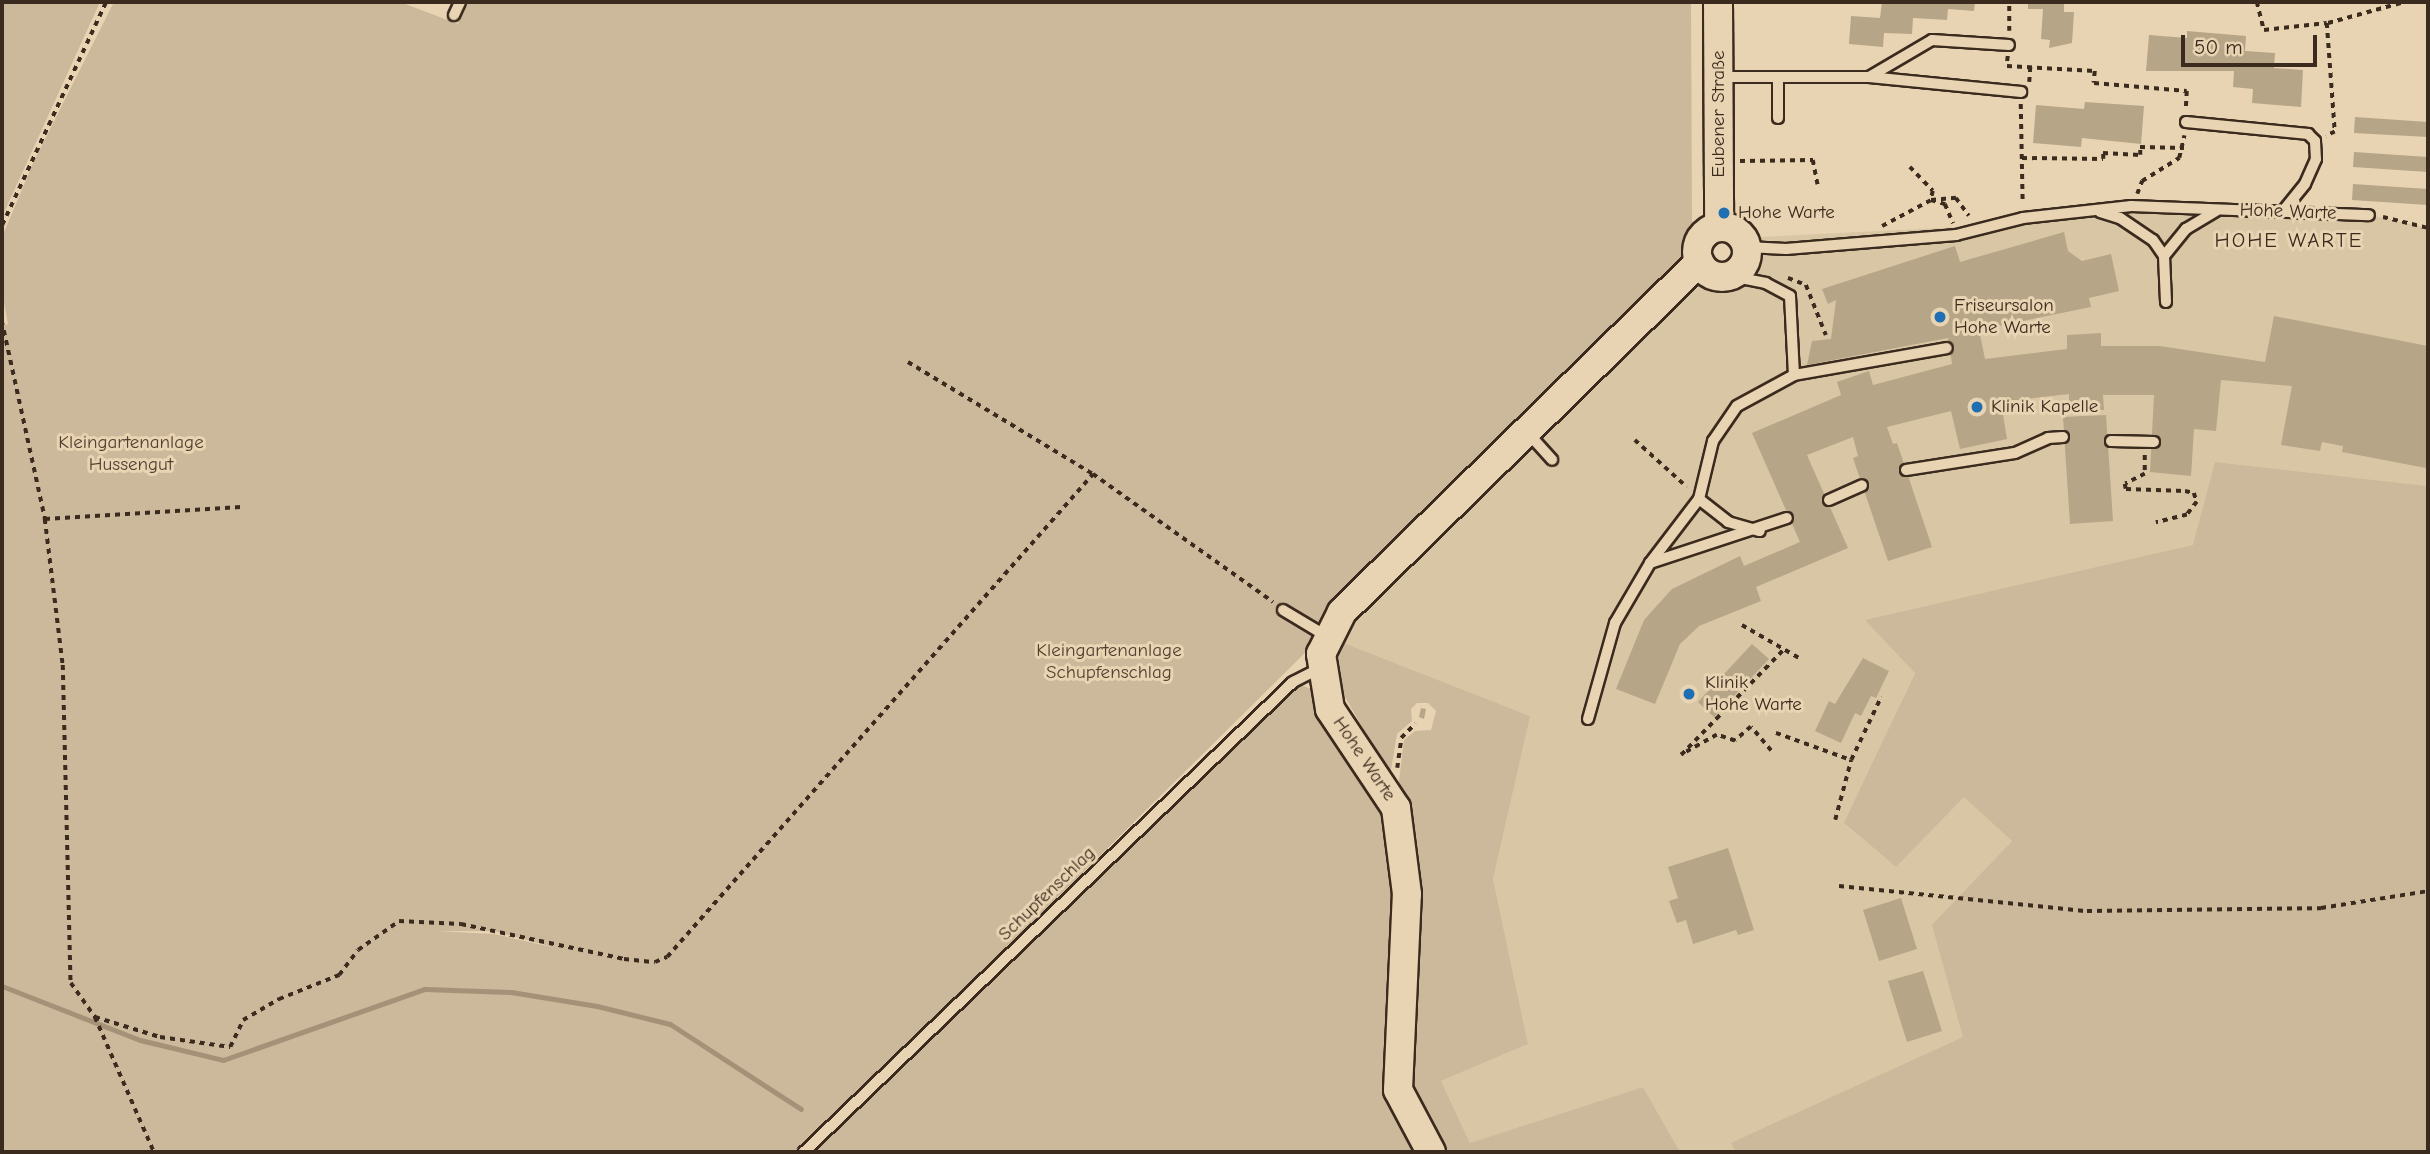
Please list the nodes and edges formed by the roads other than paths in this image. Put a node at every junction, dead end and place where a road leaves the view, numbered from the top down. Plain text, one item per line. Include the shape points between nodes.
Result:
1 (460, 2) edge
2 (1718, 2) edge
3 (454, 15) dead end
4 (2009, 45) road end
5 (1718, 77) junction
6 (1777, 77) junction
7 (1869, 77) junction
8 (2021, 92) road end
9 (1778, 118) dead end
10 (2186, 122) road end
11 (2218, 209) junction
12 (2097, 211) junction
13 (2282, 212) junction
14 (2369, 215) road end
15 (1719, 227) junction
16 (1747, 247) junction
17 (2164, 256) junction
18 (1699, 262) junction
19 (1730, 276) junction
20 (2166, 302) dead end
21 (1947, 348) dead end
22 (1794, 375) junction
23 (1524, 429) junction
24 (2063, 438) dead end
25 (2111, 440) dead end
26 (2154, 442) dead end
27 (1552, 460) dead end
28 (1906, 470) dead end
29 (1863, 485) dead end
30 (1699, 499) junction
31 (1829, 500) dead end
32 (1787, 518) dead end
33 (1760, 531) junction
34 (1650, 563) junction
35 (1283, 610) road end
36 (1328, 638) junction
37 (1320, 668) junction
38 (1588, 719) dead end
39 (804, 1152) edge
40 (1431, 1152) edge

1 - 3 lane
2 - 5 street, Eubener Straße
4 - 7 lane via 1932,40
5 - 6 lane
5 - 15 street, Eubener Straße
6 - 7 lane
6 - 9 lane
7 - 8 lane
10 - 13 lane via 2300,130 2315,141 2316,159 2305,184
11 - 12 lane, Hohe Warte via 2131,206
11 - 13 lane, Hohe Warte
11 - 17 lane via 2186,229
12 - 16 lane, Hohe Warte via 2023,218 1956,235 1786,249
12 - 17 lane via 2137,229
13 - 14 lane, Hohe Warte
15 - 16 street via 1737,231
15 - 18 street, Hohe Warte via 1702,236
16 - 19 street via 1744,265
17 - 20 lane
18 - 19 street via 1712,275
18 - 23 street, Hohe Warte
19 - 22 lane via 1775,286 1790,296
21 - 22 lane
22 - 30 lane via 1737,406 1713,441
23 - 27 lane
23 - 36 street, Hohe Warte via 1342,611
24 - 28 lane via 2048,438 2015,453
25 - 26 lane
29 - 31 lane
30 - 33 lane via 1728,522
30 - 34 lane
32 - 33 lane
33 - 34 lane
34 - 38 lane via 1615,623
35 - 36 lane
36 - 37 street, Hohe Warte
37 - 39 lane, Schupfenschlag via 1293,682
37 - 40 street, Hohe Warte via 1330,709 1393,803 1407,894 1398,1090

